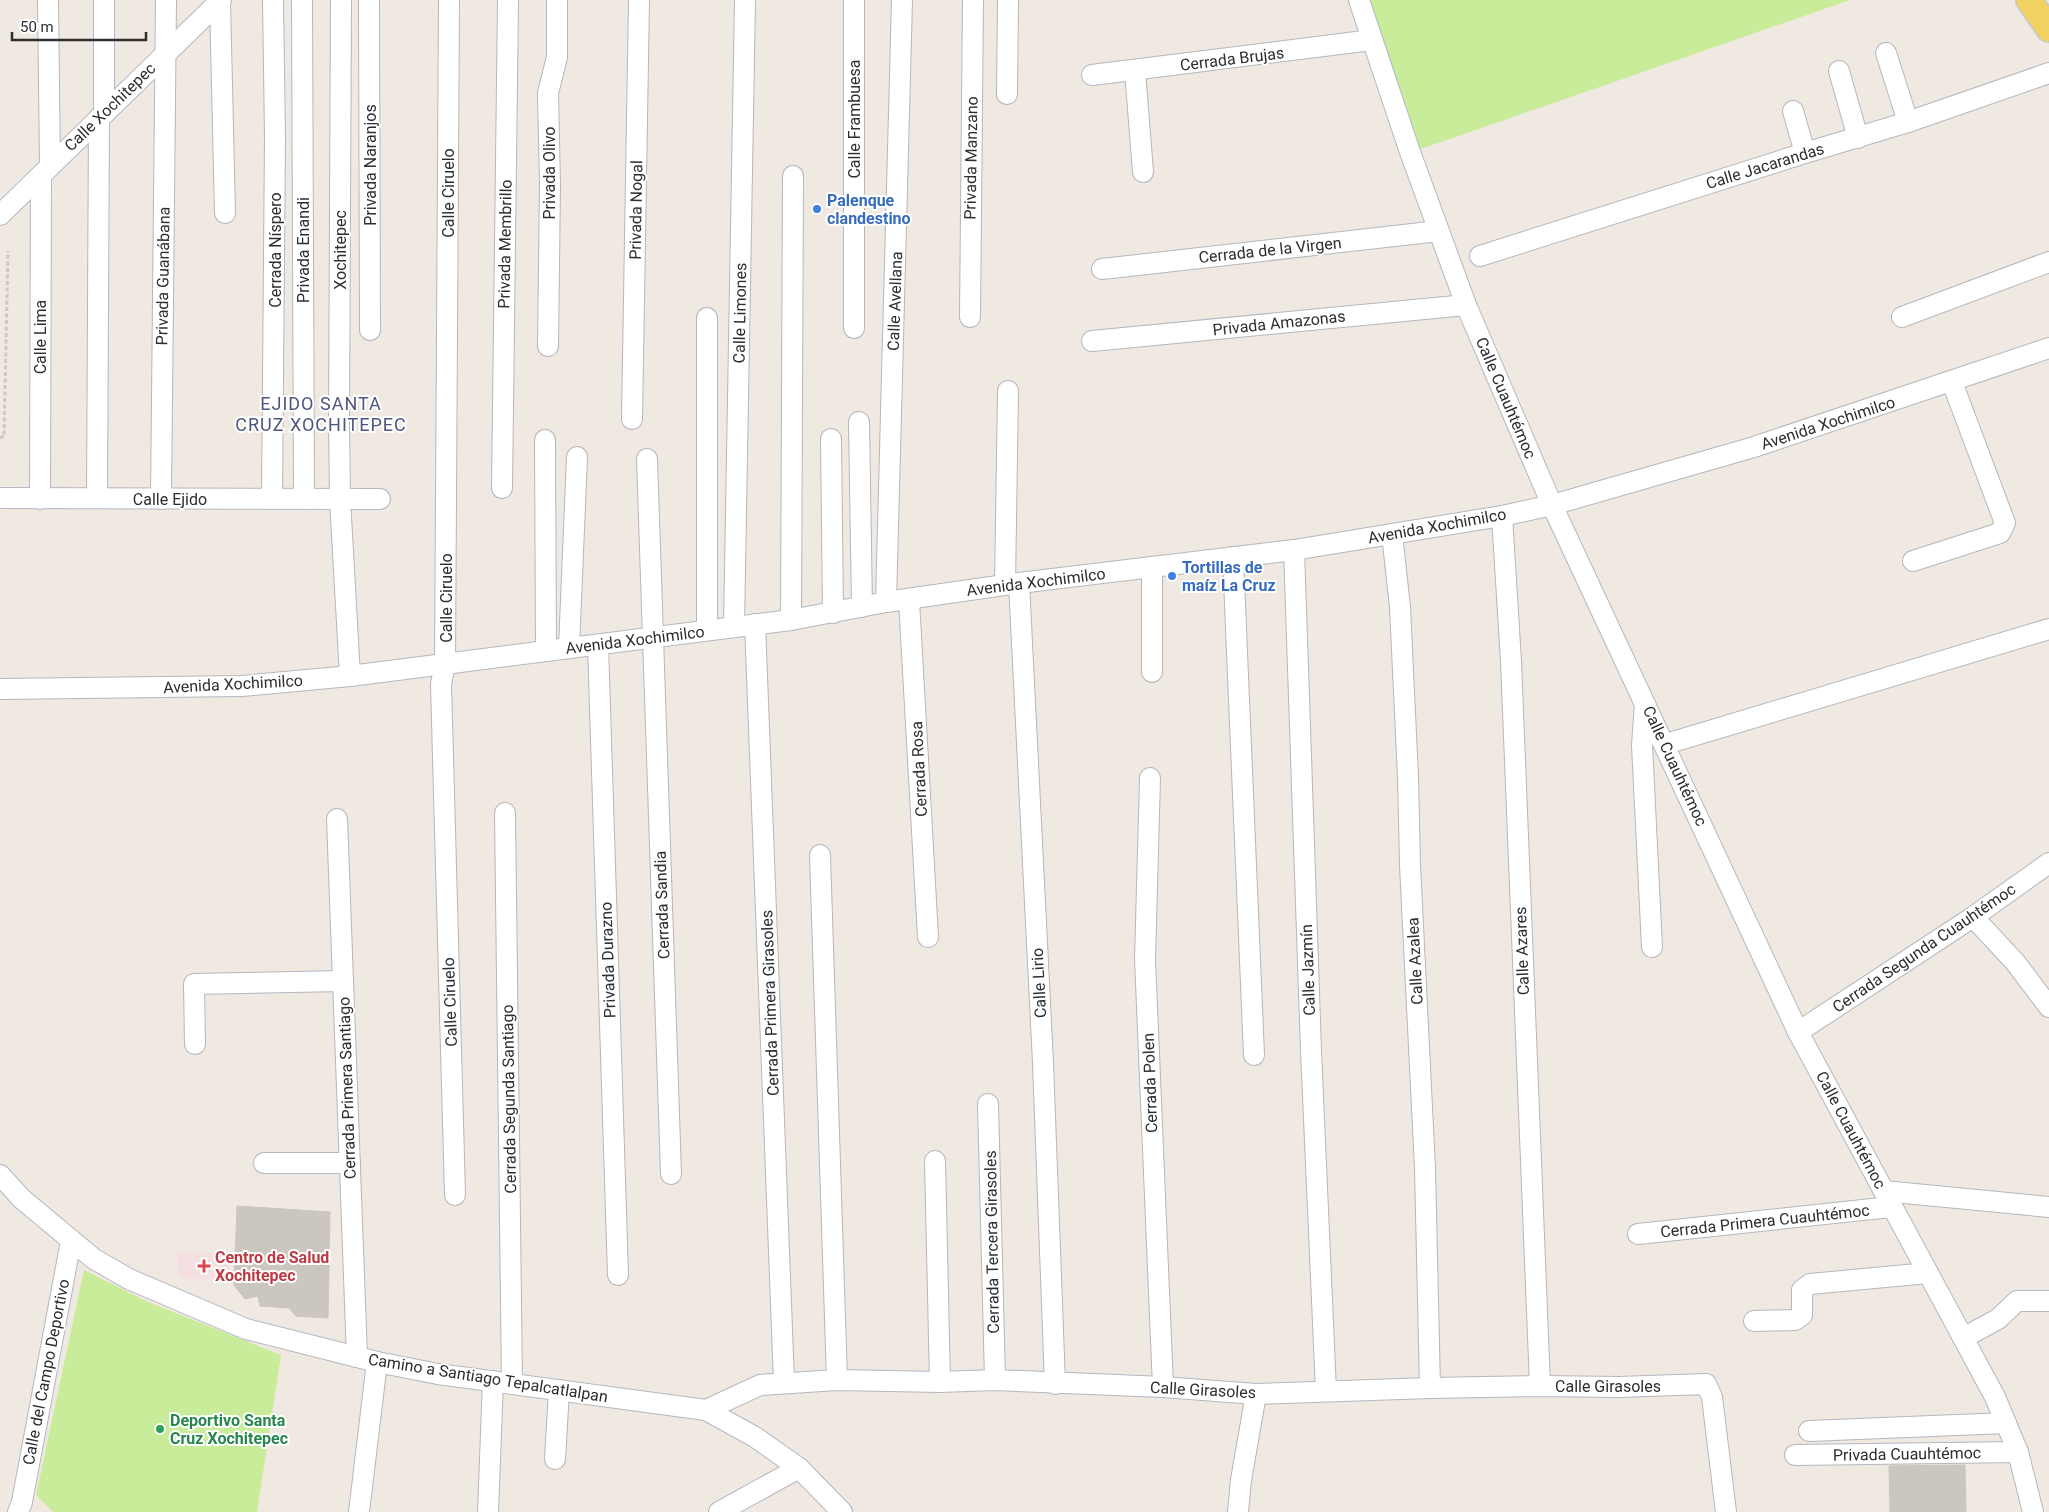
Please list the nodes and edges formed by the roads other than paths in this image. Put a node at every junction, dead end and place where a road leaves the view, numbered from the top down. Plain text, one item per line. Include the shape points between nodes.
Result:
1 (48, 0) edge
2 (104, 0) edge
3 (166, 0) edge
4 (220, 0) edge
5 (273, 0) edge
6 (302, 0) edge
7 (341, 0) edge
8 (369, 0) edge
9 (449, 0) edge
10 (508, 0) edge
11 (557, 0) edge
12 (639, 0) edge
13 (745, 0) edge
14 (854, 0) edge
15 (902, 0) edge
16 (973, 0) edge
17 (1008, 0) edge
18 (1359, 0) edge
19 (2029, 0) edge
20 (2049, 29) edge
21 (1372, 40) junction
22 (1886, 53) dead end
23 (165, 54) junction
24 (1136, 71) junction
25 (1839, 71) dead end
26 (2049, 73) edge
27 (1092, 75) dead end
28 (1006, 94) dead end
29 (1793, 111) dead end
30 (102, 116) junction
31 (1908, 122) junction
32 (1858, 138) junction
33 (1804, 153) junction
34 (46, 171) junction
35 (1143, 172) dead end
36 (793, 176) dead end
37 (225, 213) dead end
38 (0, 215) edge
39 (1438, 231) junction
40 (1480, 256) dead end
41 (2049, 262) edge
42 (1102, 269) dead end
43 (1466, 305) junction
44 (970, 317) dead end
45 (1902, 317) dead end
46 (707, 318) dead end
47 (854, 328) dead end
48 (370, 330) dead end
49 (1092, 341) dead end
50 (548, 346) dead end
51 (2049, 348) edge
52 (1952, 382) junction
53 (1008, 390) dead end
54 (632, 419) dead end
55 (859, 422) dead end
56 (831, 439) dead end
57 (544, 440) dead end
58 (577, 457) dead end
59 (647, 459) dead end
60 (502, 488) dead end
61 (0, 498) edge
62 (97, 498) junction
63 (40, 499) junction
64 (161, 499) junction
65 (272, 499) junction
66 (304, 499) junction
67 (340, 500) junction
68 (380, 500) dead end
69 (1552, 504) junction
70 (1502, 516) junction
71 (1392, 534) junction
72 (1294, 550) junction
73 (1232, 557) junction
74 (1913, 561) dead end
75 (1152, 567) junction
76 (1012, 584) junction
77 (909, 600) junction
78 (886, 602) junction
79 (862, 607) junction
80 (833, 613) junction
81 (791, 620) junction
82 (755, 624) junction
83 (734, 627) junction
84 (2049, 629) edge
85 (707, 630) junction
86 (652, 637) junction
87 (598, 645) junction
88 (569, 648) junction
89 (546, 651) junction
90 (445, 664) junction
91 (1152, 672) dead end
92 (350, 676) junction
93 (0, 688) edge
94 (1645, 702) junction
95 (1666, 744) junction
96 (1150, 778) dead end
97 (505, 813) dead end
98 (337, 819) dead end
99 (820, 855) dead end
100 (2049, 863) edge
101 (1973, 917) junction
102 (928, 938) dead end
103 (1652, 947) dead end
104 (343, 981) junction
105 (2049, 1007) edge
106 (1798, 1032) junction
107 (195, 1044) dead end
108 (1254, 1055) dead end
109 (988, 1104) dead end
110 (935, 1161) dead end
111 (350, 1162) junction
112 (264, 1163) dead end
113 (0, 1174) edge
114 (671, 1174) dead end
115 (455, 1195) dead end
116 (1888, 1199) junction
117 (2049, 1207) edge
118 (1638, 1234) dead end
119 (71, 1241) junction
120 (1928, 1273) junction
121 (618, 1275) dead end
122 (2049, 1301) edge
123 (1754, 1321) dead end
124 (1963, 1338) junction
125 (357, 1357) junction
126 (377, 1362) junction
127 (837, 1380) junction
128 (995, 1380) junction
129 (503, 1382) junction
130 (784, 1382) junction
131 (940, 1382) junction
132 (1055, 1384) junction
133 (1540, 1386) junction
134 (1163, 1387) junction
135 (1430, 1388) junction
136 (559, 1390) junction
137 (1326, 1391) junction
138 (1256, 1394) junction
139 (706, 1410) junction
140 (2006, 1423) junction
141 (1809, 1431) dead end
142 (2018, 1452) junction
143 (1795, 1455) dead end
144 (555, 1460) dead end
145 (799, 1468) junction
146 (24, 1509) edge
147 (359, 1512) edge
148 (488, 1512) edge
149 (719, 1512) edge
150 (842, 1512) edge
151 (1238, 1512) edge
152 (1726, 1512) edge
153 (2033, 1512) edge

1 - 34 street, Calle Lima
2 - 30 street
3 - 23 street, Privada Guanábana
4 - 23 street, Calle Xochitepec
4 - 37 street
5 - 65 street, Cerrada Níspero
6 - 66 street, Privada Enandi
7 - 67 street, Xochitepec
8 - 48 street, Privada Naranjos
9 - 90 street, Calle Ciruelo
10 - 60 street, Privada Membrillo
11 - 50 street, Privada Olivo via 557,57 548,93
12 - 54 street, Privada Nogal
13 - 83 street, Calle Limones
14 - 47 street, Calle Frambuesa
15 - 78 street, Calle Avellana
16 - 44 street, Privada Manzano
17 - 28 street
18 - 21 street, Calle Cuauhtémoc
19 - 20 main road
21 - 24 street, Cerrada Brujas
21 - 39 street, Calle Cuauhtémoc
22 - 31 street
23 - 30 street, Calle Xochitepec
23 - 64 street, Privada Guanábana
24 - 27 street, Cerrada Brujas
24 - 35 street
25 - 32 street
26 - 31 street, Calle Jacarandas
29 - 33 street
30 - 34 street, Calle Xochitepec
30 - 62 street
31 - 32 street, Calle Jacarandas
32 - 33 street, Calle Jacarandas
33 - 40 street, Calle Jacarandas
34 - 38 street, Calle Xochitepec
34 - 63 street, Calle Lima
36 - 81 street
39 - 42 street, Cerrada de la Virgen
39 - 43 street, Calle Cuauhtémoc
41 - 45 street
43 - 49 street, Privada Amazonas
43 - 69 street, Calle Cuauhtémoc
46 - 85 street
51 - 52 street, Avenida Xochimilco
52 - 69 street, Avenida Xochimilco via 1754,447
52 - 74 street via 2005,523 2000,533
53 - 76 street, Calle Lirio
55 - 79 street
56 - 80 street
57 - 89 street
58 - 88 street
59 - 86 street, Cerrada Sandia
61 - 63 street, Calle Ejido
62 - 63 street, Calle Ejido
62 - 64 street, Calle Ejido
64 - 65 street, Calle Ejido
65 - 66 street, Calle Ejido
66 - 67 street, Calle Ejido
67 - 68 street, Calle Ejido
67 - 92 street
69 - 70 street, Avenida Xochimilco
69 - 94 street, Calle Cuauhtémoc
70 - 71 street, Avenida Xochimilco
70 - 133 street, Calle Azares via 1511,661
71 - 72 street, Avenida Xochimilco
71 - 135 street, Calle Azalea via 1400,607 1408,777
72 - 73 street, Avenida Xochimilco
72 - 137 street, Calle Jazmín
73 - 75 street, Avenida Xochimilco
73 - 108 street
75 - 76 street, Avenida Xochimilco
75 - 91 street
76 - 77 street, Avenida Xochimilco
76 - 132 street, Calle Lirio via 1043,1063
77 - 78 street, Avenida Xochimilco
77 - 102 street, Cerrada Rosa
78 - 79 street, Avenida Xochimilco
79 - 80 street, Avenida Xochimilco
80 - 81 street, Avenida Xochimilco
81 - 82 street, Avenida Xochimilco
82 - 83 street, Avenida Xochimilco
82 - 130 street, Cerrada Primera Girasoles
83 - 85 street, Avenida Xochimilco
84 - 95 street
85 - 86 street, Avenida Xochimilco
86 - 87 street, Avenida Xochimilco
86 - 114 street, Cerrada Sandia
87 - 88 street, Avenida Xochimilco
87 - 121 street, Privada Durazno
88 - 89 street, Avenida Xochimilco
89 - 90 street, Avenida Xochimilco
90 - 92 street, Avenida Xochimilco
90 - 115 street, Calle Ciruelo via 441,684
92 - 93 street, Avenida Xochimilco via 242,686
94 - 95 street, Calle Cuauhtémoc
94 - 103 street via 1642,744
95 - 106 street, Calle Cuauhtémoc
96 - 134 street, Cerrada Polen via 1145,959
97 - 129 street, Cerrada Segunda Santiago
98 - 104 street, Cerrada Primera Santiago
99 - 127 street
100 - 101 street, Cerrada Segunda Cuauhtémoc
101 - 105 street via 2015,962
101 - 106 street, Cerrada Segunda Cuauhtémoc
104 - 107 street via 194,984
104 - 111 street, Cerrada Primera Santiago
106 - 116 street, Calle Cuauhtémoc
109 - 128 street, Cerrada Tercera Girasoles
110 - 131 street
111 - 112 street
111 - 125 street, Cerrada Primera Santiago
113 - 119 street, Camino a Santiago Tepalcatlalpan via 22,1199
116 - 117 street, Cerrada Primera Cuauhtémoc
116 - 118 street, Cerrada Primera Cuauhtémoc
116 - 120 street, Calle Cuauhtémoc
119 - 125 street, Camino a Santiago Tepalcatlalpan via 129,1279 246,1330
119 - 146 street, Calle del Campo Deportivo
120 - 123 street via 1810,1284 1802,1290 1802,1316 1795,1320
120 - 124 street, Calle Cuauhtémoc
122 - 124 street via 2017,1301 1998,1319
124 - 140 street, Calle Cuauhtémoc
125 - 126 street, Camino a Santiago Tepalcatlalpan
126 - 129 street, Camino a Santiago Tepalcatlalpan
126 - 147 street
127 - 130 street, Calle Girasoles
127 - 131 street, Calle Girasoles
128 - 131 street, Calle Girasoles
128 - 132 street, Calle Girasoles
129 - 136 street, Camino a Santiago Tepalcatlalpan
129 - 148 street, Cerrada Segunda Santiago
130 - 139 street, Calle Girasoles via 760,1385
132 - 134 street, Calle Girasoles
133 - 135 street, Calle Girasoles
133 - 152 street, Calle Girasoles via 1619,1388 1706,1384 1712,1397
134 - 138 street, Calle Girasoles
135 - 137 street, Calle Girasoles
136 - 139 street, Camino a Santiago Tepalcatlalpan
136 - 144 street
137 - 138 street, Calle Girasoles
138 - 151 street
139 - 145 street, Camino a Santiago Tepalcatlalpan via 755,1437
140 - 141 street
140 - 142 street, Calle Cuauhtémoc
142 - 143 street, Privada Cuauhtémoc
142 - 153 street, Calle Cuauhtémoc
145 - 149 street
145 - 150 street, Camino a Santiago Tepalcatlalpan

